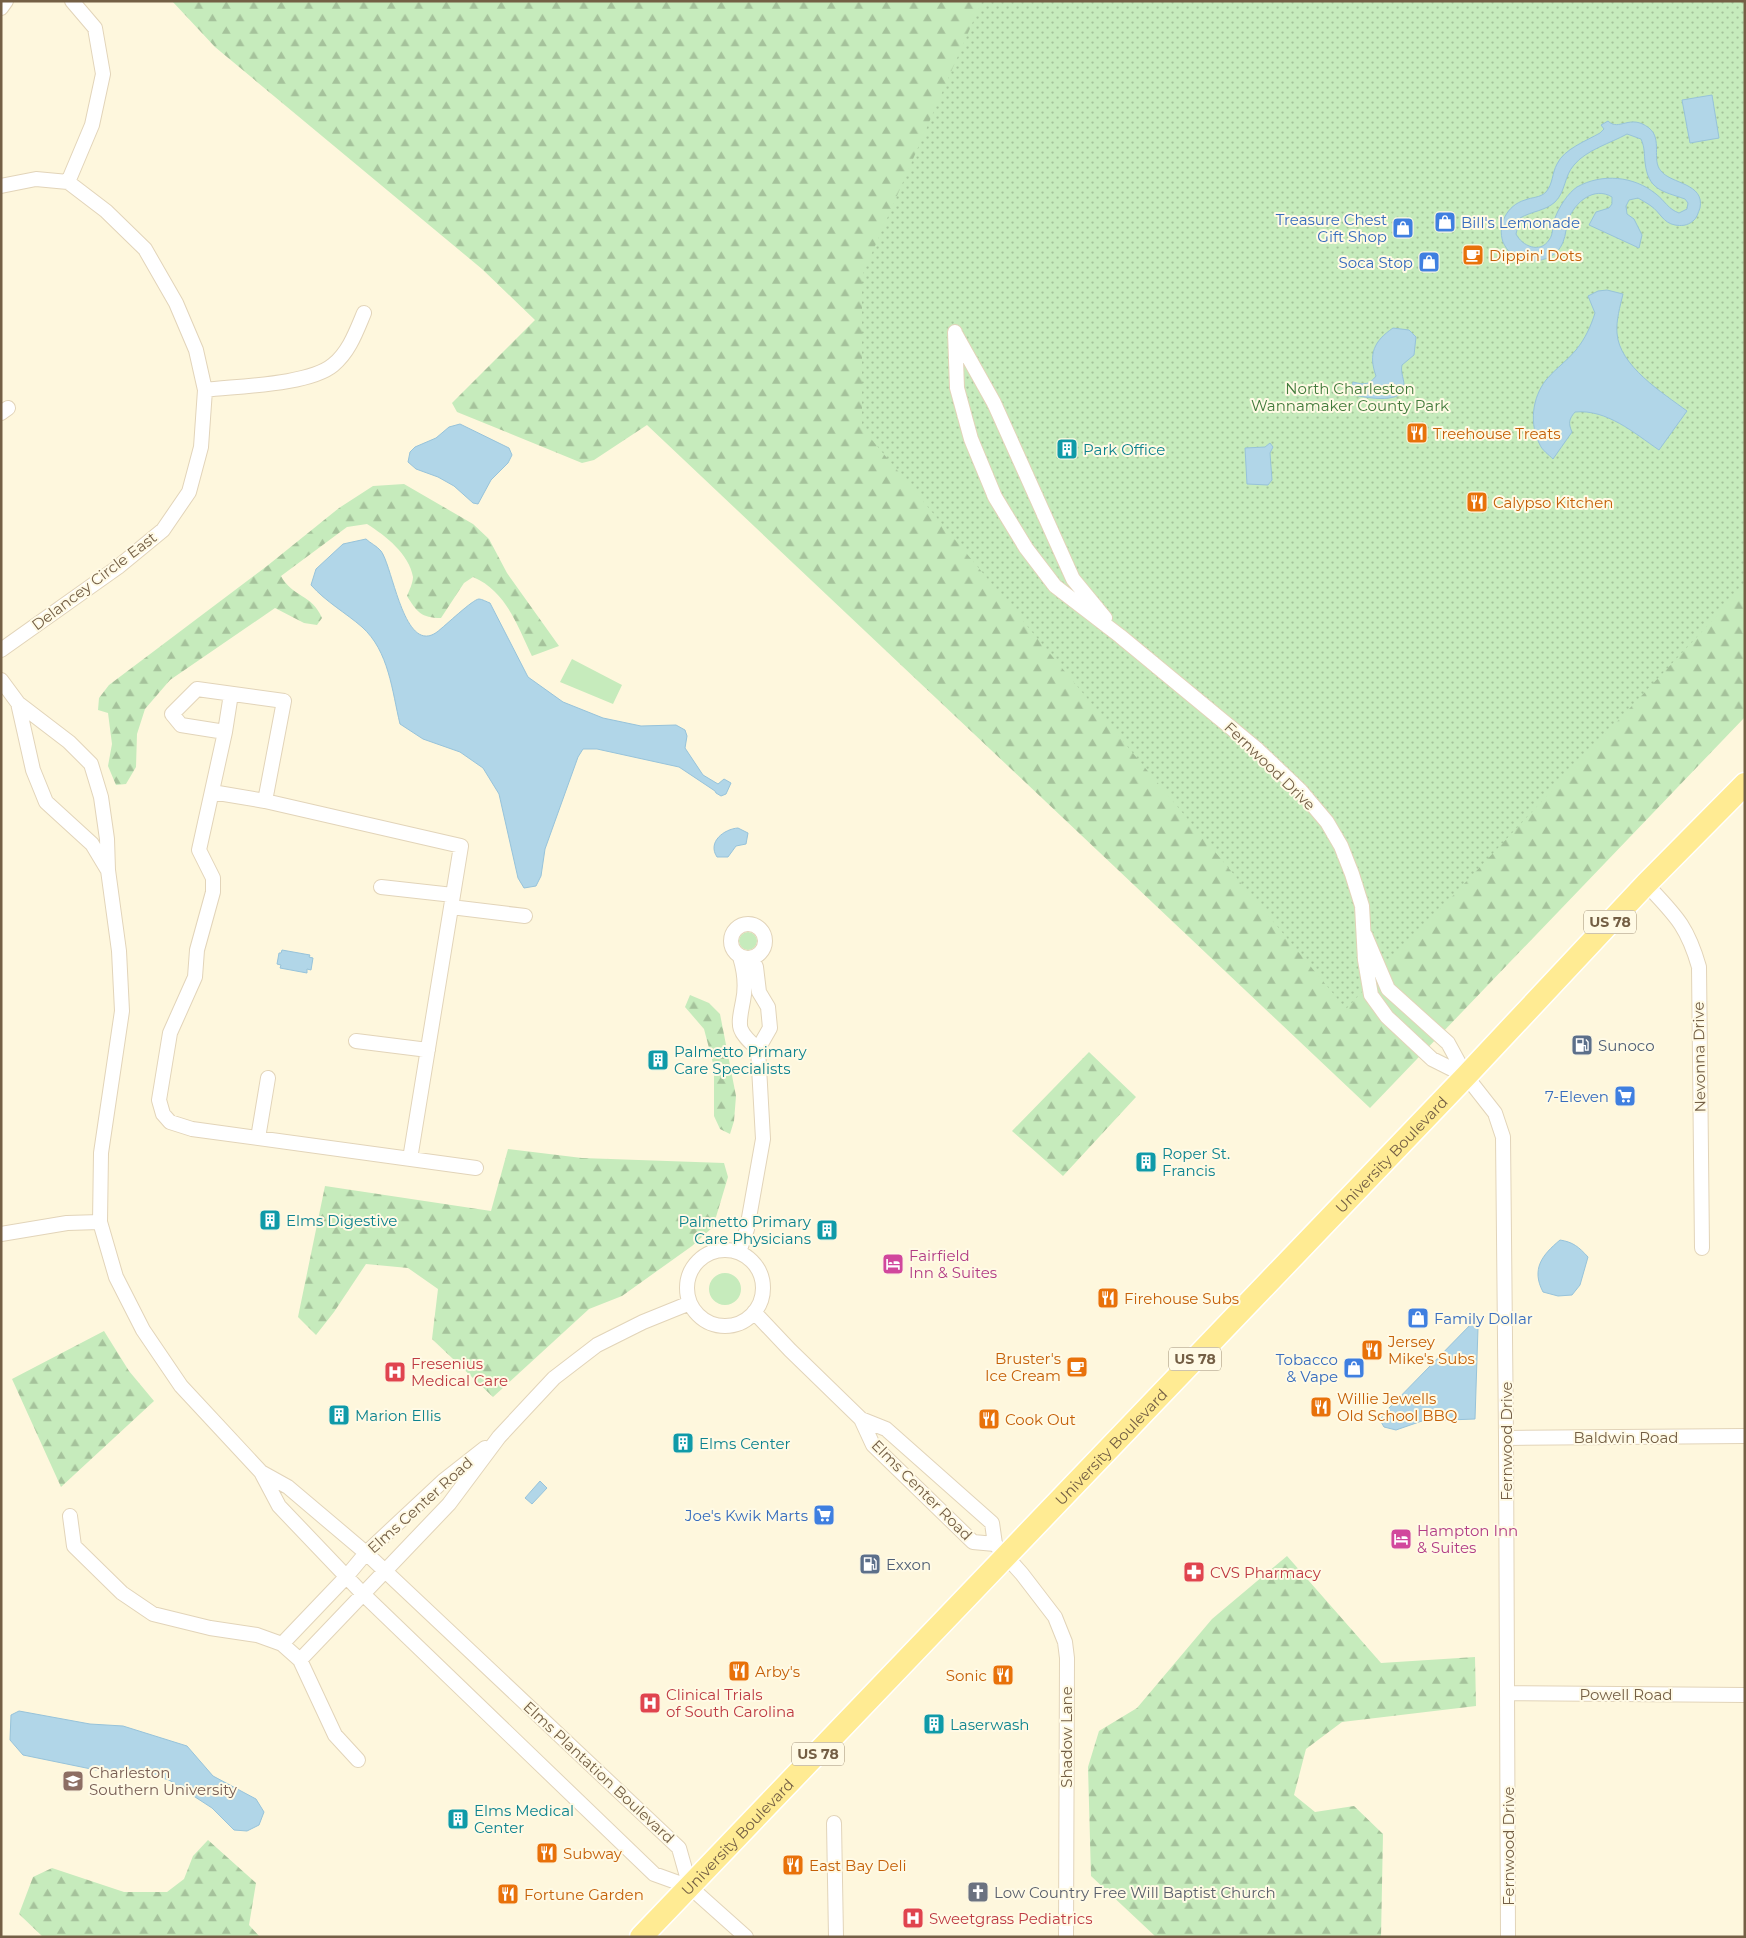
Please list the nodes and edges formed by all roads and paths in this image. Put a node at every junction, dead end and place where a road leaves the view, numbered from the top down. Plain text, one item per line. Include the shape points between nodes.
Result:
1 (6, 1) edge
2 (72, 1) edge
3 (1, 8) edge
4 (68, 182) junction
5 (1, 186) edge
6 (364, 313) dead end
7 (205, 390) junction
8 (1120, 636) junction
9 (1, 650) edge
10 (1, 680) edge
11 (231, 694) junction
12 (18, 703) junction
13 (224, 732) junction
14 (1745, 784) edge
15 (212, 792) junction
16 (265, 801) junction
17 (108, 870) junction
18 (1646, 884) junction
19 (381, 887) dead end
20 (452, 901) junction
21 (525, 916) dead end
22 (1365, 935) junction
23 (356, 1041) dead end
24 (758, 1049) junction
25 (428, 1050) junction
26 (1466, 1076) junction
27 (268, 1078) dead end
28 (258, 1138) junction
29 (410, 1159) junction
30 (476, 1168) dead end
31 (100, 1222) junction
32 (1, 1234) edge
33 (1702, 1248) dead end
34 (739, 1252) junction
35 (690, 1303) junction
36 (754, 1312) junction
37 (861, 1419) junction
38 (1745, 1436) edge
39 (499, 1437) junction
40 (1506, 1438) junction
41 (261, 1472) junction
42 (70, 1516) dead end
43 (1000, 1550) junction
44 (366, 1553) junction
45 (386, 1573) junction
46 (346, 1577) junction
47 (362, 1593) junction
48 (282, 1644) junction
49 (300, 1660) junction
50 (1508, 1693) junction
51 (1745, 1695) edge
52 (358, 1760) dead end
53 (834, 1823) dead end
54 (690, 1887) junction
55 (641, 1937) edge
56 (746, 1937) edge
57 (836, 1937) edge
58 (1066, 1937) edge
59 (1508, 1937) edge

1 - 3 street
2 - 4 street via 95,28 103,74 92,125
4 - 5 street via 36,179
4 - 7 street, Delancey Circle East via 106,211 145,249 196,350
6 - 7 street via 348,349 332,366 288,381
7 - 9 street, Delancey Circle East via 201,446 189,492 163,530 118,567
8 - 8 street via 1074,579 994,403 955,332 957,388 972,439 995,497 1026,548 1055,586
8 - 22 street, Fernwood Drive via 1258,750 1300,790 1327,822 1352,874 1362,906
10 - 12 street, Elms Plantation Boulevard
11 - 13 street
11 - 13 street via 197,689 172,714 182,725
11 - 16 street via 284,701
12 - 17 street, Elms Plantation Boulevard via 33,770 46,802 92,844
12 - 17 street, Elms Plantation Boulevard via 69,742 91,764 101,797
13 - 15 street
14 - 18 main road, University Boulevard / US 78
15 - 16 street
15 - 28 street via 199,850 213,878 213,892 197,950 195,977 170,1033 160,1100 163,1114 170,1122 192,1129
16 - 20 street via 461,846
17 - 31 street, Elms Plantation Boulevard via 120,951 122,1011 101,1152
18 - 26 main road, University Boulevard / US 78
18 - 33 street, Nevonna Drive via 1679,919 1692,944 1698,968
19 - 20 street
20 - 21 street
20 - 25 street
22 - 26 street, Fernwood Drive via 1388,989 1448,1044
22 - 26 street, Fernwood Drive via 1364,960 1371,995 1387,1018 1432,1059
23 - 25 street
24 - 24 street via 770,1028 768,1007 746,957 744,999 738,1018 746,1039
24 - 34 street via 763,1139 747,1229
25 - 29 street
26 - 40 street, Fernwood Drive via 1495,1113 1503,1137
26 - 43 main road, University Boulevard / US 78
27 - 28 street
28 - 29 street
29 - 30 street
31 - 32 street via 67,1223
31 - 41 street, Elms Plantation Boulevard via 116,1277 143,1330 181,1386
34 - 35 street via 716,1250 696,1263 687,1284
34 - 36 street via 753,1262 762,1278 761,1302
35 - 36 street via 700,1316 722,1326 734,1325
35 - 39 street, Elms Center Road via 597,1345 554,1378
36 - 37 street, Elms Center Road
37 - 43 street, Elms Center Road via 873,1445 973,1542
37 - 43 street, Elms Center Road via 886,1429 992,1523
38 - 40 street, Baldwin Road
39 - 44 street, Elms Center Road via 443,1481
39 - 45 street, Elms Center Road via 449,1504
40 - 50 street, Fernwood Drive
41 - 44 street, Elms Plantation Boulevard via 288,1487
41 - 46 street, Elms Plantation Boulevard via 278,1506
42 - 48 street via 74,1546 122,1593 153,1614 257,1635
43 - 54 main road, University Boulevard / US 78
43 - 58 street, Shadow Lane via 1055,1617 1065,1642
44 - 45 street, Elms Plantation Boulevard
44 - 46 street, Elms Center Road
45 - 47 street, Elms Center Road
45 - 54 street, Elms Plantation Boulevard via 679,1848
46 - 47 street, Elms Plantation Boulevard
46 - 48 street, Elms Center Road
47 - 49 street, Elms Center Road
47 - 54 street, Elms Plantation Boulevard via 654,1874
48 - 49 street
49 - 52 street via 335,1735
50 - 51 street, Powell Road
50 - 59 street, Fernwood Drive
53 - 57 street
54 - 55 main road, University Boulevard / US 78
54 - 56 street

